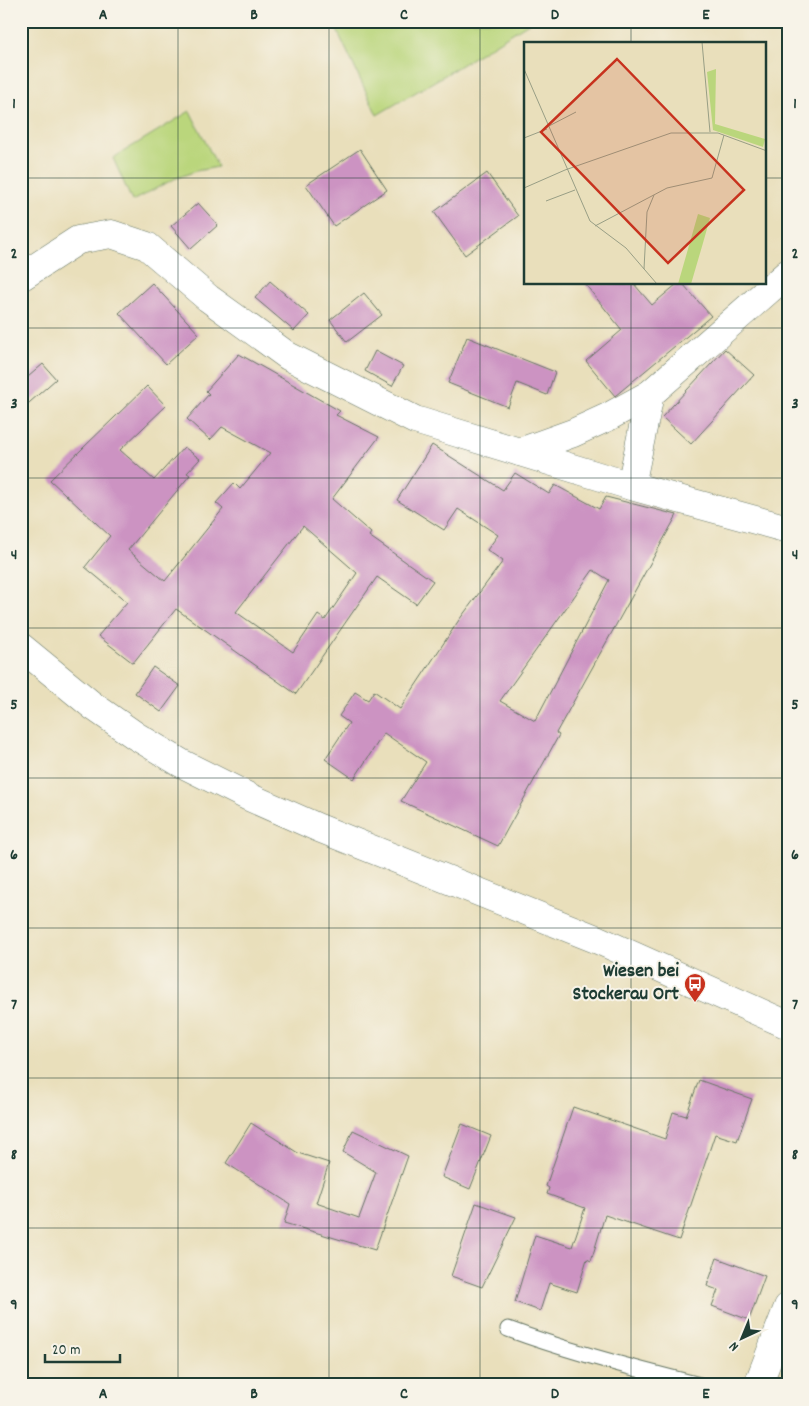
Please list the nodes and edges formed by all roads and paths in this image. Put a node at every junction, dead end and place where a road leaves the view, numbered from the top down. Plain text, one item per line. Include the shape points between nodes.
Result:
1 (788, 273) edge
2 (21, 277) edge
3 (650, 394) junction
4 (520, 452) junction
5 (631, 486) junction
6 (788, 530) edge
7 (21, 647) edge
8 (788, 1025) edge
9 (788, 1307) edge
10 (508, 1329) dead end
11 (700, 1385) edge
12 (758, 1385) edge

1 - 3 street
2 - 4 street via 78,240 111,234 147,246 208,298 288,356 415,420
3 - 4 street via 573,432
3 - 5 street
4 - 5 street
5 - 6 street
7 - 8 street via 93,706 136,736 249,797 596,939
9 - 12 street
10 - 11 lane via 631,1368

